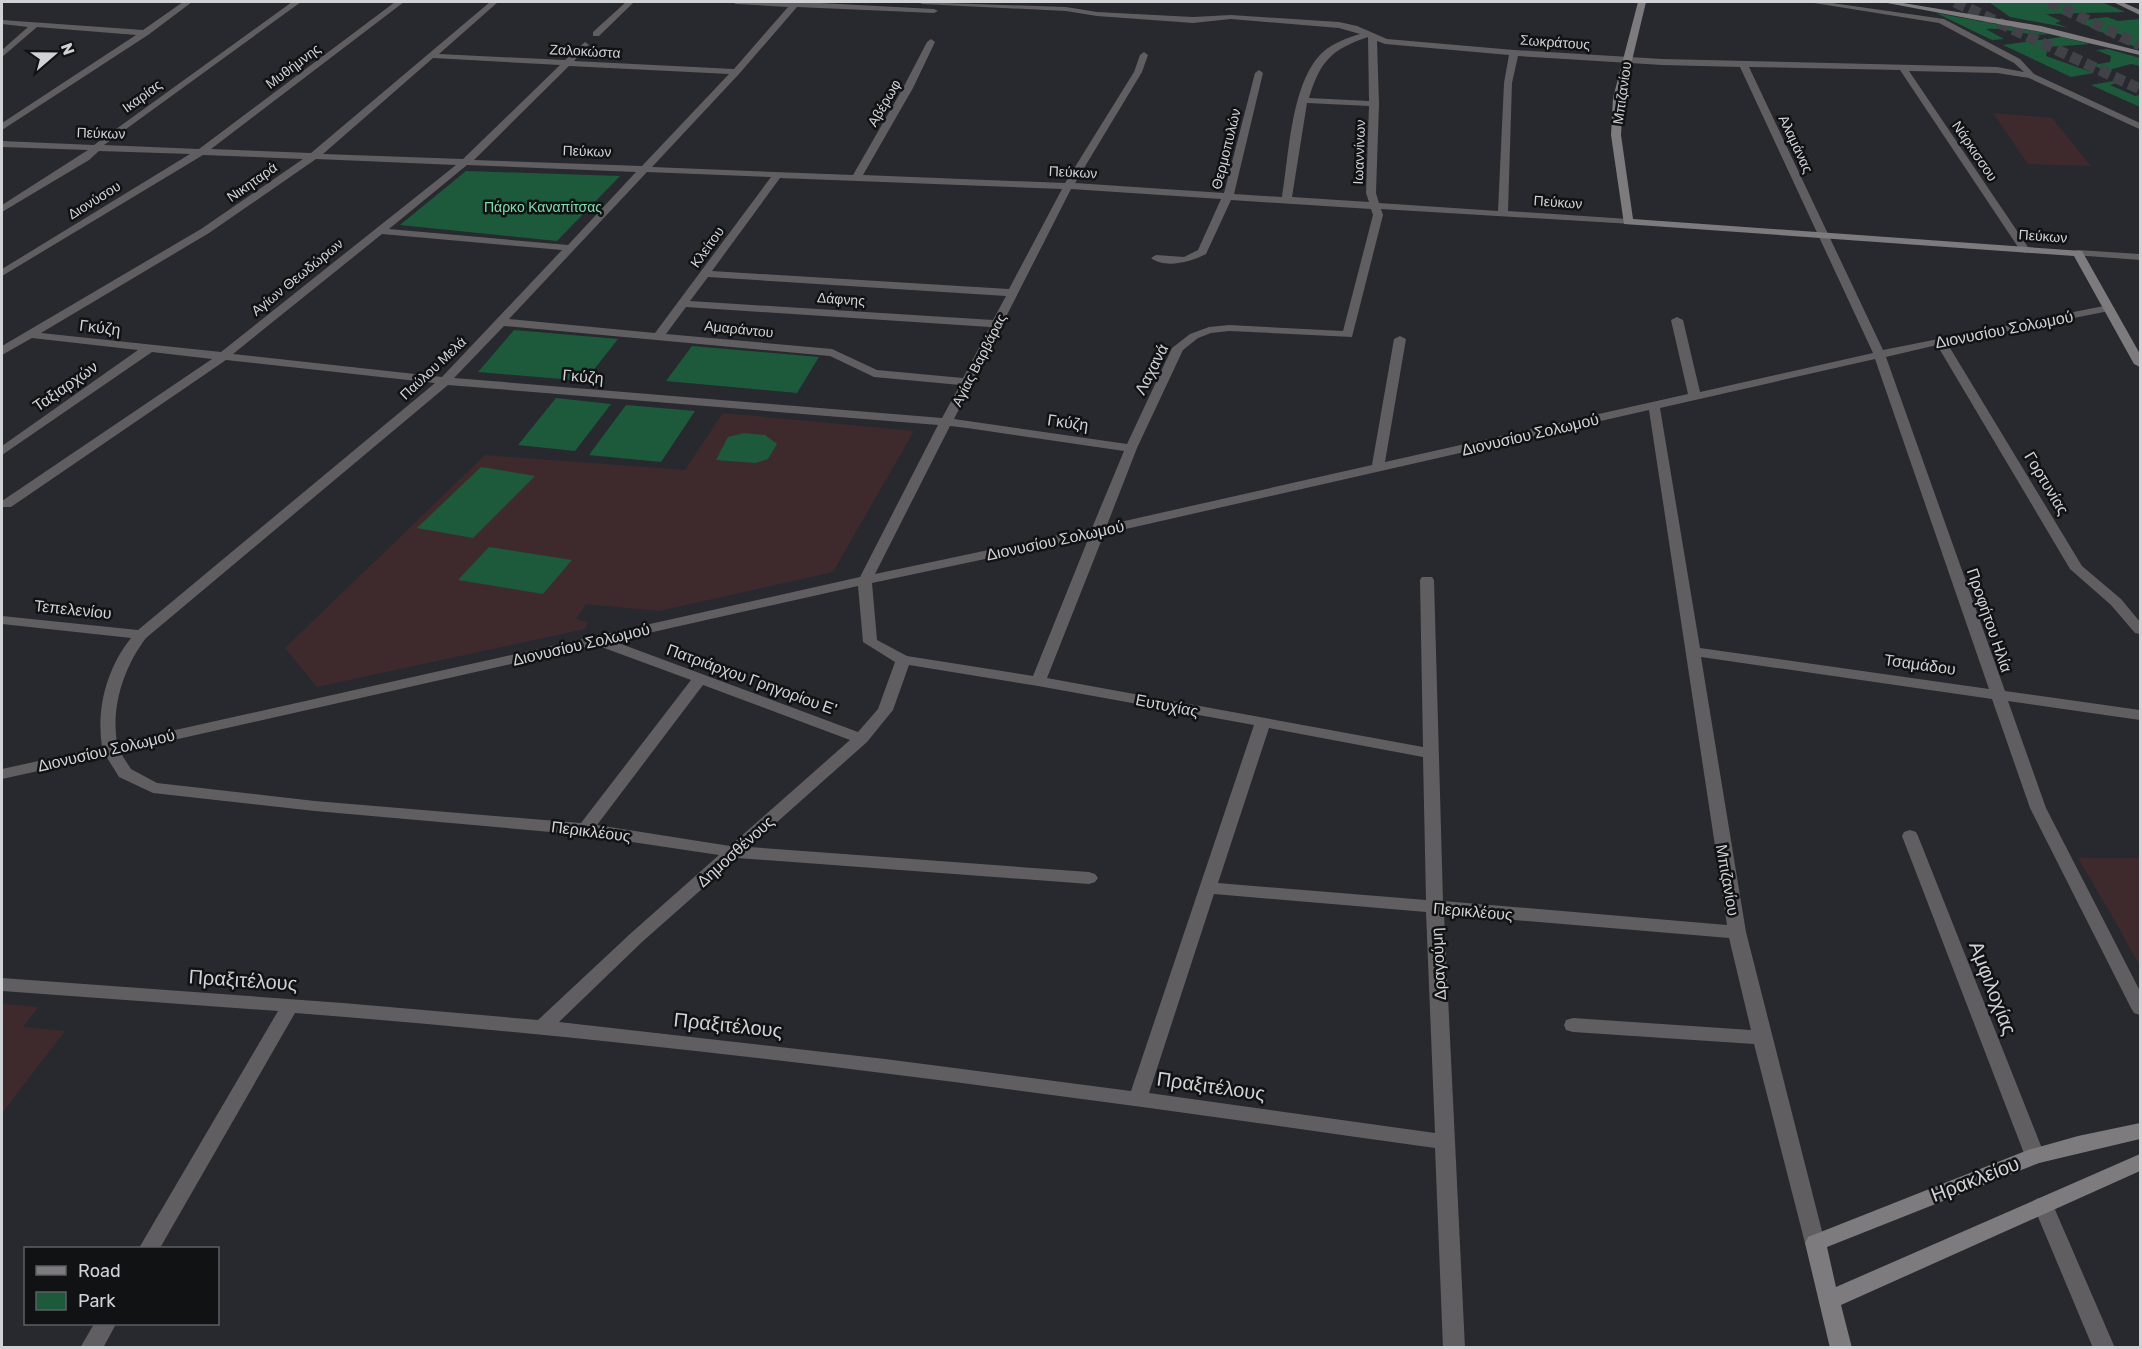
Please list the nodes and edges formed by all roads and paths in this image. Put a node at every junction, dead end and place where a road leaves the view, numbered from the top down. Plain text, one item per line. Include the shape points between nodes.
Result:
1 (188, 2) edge
2 (297, 2) edge
3 (400, 2) edge
4 (494, 2) edge
5 (630, 2) edge
6 (736, 2) edge
7 (899, 2) edge
8 (922, 2) edge
9 (1642, 2) edge
10 (1812, 2) edge
11 (1886, 2) edge
12 (2117, 2) edge
13 (796, 3) edge
14 (893, 9) junction
15 (993, 9) junction
16 (2140, 13) edge
17 (2, 22) edge
18 (36, 24) junction
19 (145, 33) junction
20 (596, 34) dead end
21 (1371, 36) junction
22 (931, 42) dead end
23 (585, 45) dead end
24 (1514, 53) junction
25 (2140, 53) edge
26 (2, 54) edge
27 (1144, 55) dead end
28 (434, 56) junction
29 (1626, 60) junction
30 (566, 64) junction
31 (1744, 64) junction
32 (1903, 68) junction
33 (736, 72) junction
34 (1259, 73) dead end
35 (2031, 76) junction
36 (1303, 100) junction
37 (1374, 104) junction
38 (2140, 126) edge
39 (2, 127) edge
40 (2, 144) edge
41 (96, 147) junction
42 (201, 152) junction
43 (314, 156) junction
44 (465, 161) junction
45 (644, 168) junction
46 (778, 174) junction
47 (857, 177) junction
48 (1068, 186) junction
49 (1228, 197) junction
50 (1287, 200) junction
51 (1377, 205) junction
52 (2, 209) edge
53 (1503, 213) junction
54 (1628, 222) junction
55 (379, 231) junction
56 (1825, 236) junction
57 (570, 248) junction
58 (2025, 250) junction
59 (2078, 253) junction
60 (2140, 257) edge
61 (1156, 258) dead end
62 (2, 273) edge
63 (706, 274) junction
64 (1013, 293) junction
65 (684, 304) junction
66 (2109, 308) junction
67 (1677, 320) dead end
68 (502, 322) junction
69 (997, 324) junction
70 (32, 335) junction
71 (1348, 335) joint
72 (659, 336) junction
73 (1400, 339) dead end
74 (1940, 341) junction
75 (148, 349) junction
76 (2, 351) edge
77 (1879, 354) junction
78 (220, 357) junction
79 (2140, 364) edge
80 (445, 381) junction
81 (968, 382) junction
82 (1695, 398) junction
83 (1654, 406) junction
84 (946, 424) junction
85 (1131, 448) junction
86 (2, 451) edge
87 (1378, 468) junction
88 (6, 504) dead end
89 (1098, 531) junction
90 (865, 580) junction
91 (1427, 580) dead end
92 (2, 620) edge
93 (2140, 630) edge
94 (141, 635) junction
95 (597, 640) junction
96 (1695, 652) junction
97 (903, 660) junction
98 (699, 680) junction
99 (1038, 681) junction
100 (1996, 693) junction
101 (2140, 715) edge
102 (1263, 723) junction
103 (861, 739) junction
104 (110, 749) junction
105 (1431, 753) junction
106 (2, 774) edge
107 (585, 829) junction
108 (1910, 836) dead end
109 (735, 852) junction
110 (1089, 878) dead end
111 (1209, 888) junction
112 (1435, 908) junction
113 (1737, 932) junction
114 (2, 984) edge
115 (290, 1006) junction
116 (2140, 1008) edge
117 (1573, 1025) dead end
118 (543, 1027) junction
119 (1762, 1038) junction
120 (1137, 1098) junction
121 (2140, 1131) edge
122 (1445, 1142) junction
123 (2035, 1156) junction
124 (2140, 1162) edge
125 (2043, 1205) junction
126 (1815, 1243) junction
127 (150, 1247) edge
128 (1829, 1300) junction
129 (104, 1325) edge
130 (91, 1347) edge
131 (1454, 1347) edge
132 (1841, 1347) edge
133 (2104, 1347) edge

1 - 19 street
2 - 41 street, Ικαρίας
3 - 42 street, Μυθήμνης
4 - 28 street, Νικηταρά
5 - 20 street
6 - 13 street, Σωκράτους
7 - 14 street
8 - 15 street, Σωκράτους
9 - 29 street, Μπιζανίου
10 - 35 street via 1941,21 2017,61
11 - 25 street via 2041,29
12 - 16 street
13 - 14 street, Σωκράτους
13 - 33 street, Παύλου Μελά
14 - 15 street, Σωκράτους
15 - 21 street, Σωκράτους via 1064,17 1082,13 1339,25
17 - 18 street
18 - 19 street
18 - 26 street
19 - 39 street
21 - 24 street, Σωκράτους via 1385,41
21 - 36 street via 1351,40 1323,57
21 - 37 street, Ιωαννίνων
22 - 47 street, Αβέρωφ
23 - 30 street, Αγίων Θεωδώρων
24 - 29 street, Σωκράτους
24 - 53 street via 1508,83
27 - 48 street, Αγίας Βαρβάρας via 1138,72
28 - 30 street, Ζαλοκώστα
28 - 43 street, Νικηταρά
29 - 31 street, Σωκράτους
29 - 54 street, Μπιζανίου via 1616,135
30 - 33 street, Ζαλοκώστα
30 - 44 street, Αγίων Θεωδώρων
31 - 32 street, Σωκράτους
31 - 56 street, Αλαμάνας
32 - 35 street, Σωκράτους via 1997,70
32 - 58 street, Νάρκισσου
33 - 45 street, Παύλου Μελά
34 - 49 street, Θερμοπυλών
35 - 38 street
36 - 37 street
36 - 50 street
37 - 51 street, Ιωαννίνων via 1371,193
40 - 41 street, Πεύκων
41 - 42 street, Πεύκων
41 - 52 street, Ικαρίας via 86,158
42 - 43 street, Πεύκων
42 - 62 street, Διονύσου
43 - 44 street, Πεύκων
43 - 70 street, Νικηταρά via 205,231
44 - 45 street, Πεύκων
44 - 55 street, Αγίων Θεωδώρων
45 - 46 street, Πεύκων
45 - 57 street, Παύλου Μελά
46 - 47 street, Πεύκων
46 - 63 street, Κλείτου
47 - 48 street, Πεύκων
48 - 49 street, Πεύκων
48 - 64 street, Αγίας Βαρβάρας
49 - 50 street, Πεύκων
49 - 61 street, Θερμοπυλών via 1202,252 1180,260
50 - 51 street, Πεύκων
51 - 53 street, Πεύκων
51 - 71 street, Ιωαννίνων via 1378,215
53 - 54 street, Πεύκων
54 - 56 street, Πεύκων
55 - 57 street
55 - 78 street, Αγίων Θεωδώρων
56 - 58 street, Πεύκων
56 - 77 street, Προφήτου Ηλία
57 - 68 street, Παύλου Μελά
58 - 59 street, Πεύκων
59 - 60 street, Πεύκων
59 - 66 street
63 - 64 street
63 - 65 street, Κλείτου
64 - 69 street, Αγίας Βαρβάρας
65 - 69 street, Δάφνης
65 - 72 street, Κλείτου
66 - 74 street, Διονυσίου Σολωμού
66 - 79 street
67 - 82 street
68 - 72 street, Αμαράντου
68 - 80 street, Παύλου Μελά
69 - 81 street, Αγίας Βαρβάρας
70 - 75 street, Γκύζη
70 - 76 street, Νικηταρά
71 - 85 street, Λαχανά via 1229,328 1194,336 1178,348
72 - 81 street, Αμαράντου via 832,353 874,373
73 - 87 street
74 - 77 street, Διονυσίου Σολωμού
74 - 93 street, Γορτυνίας via 2077,569 2116,602
75 - 78 street, Γκύζη
75 - 86 street, Ταξιαρχών
77 - 82 street, Διονυσίου Σολωμού
77 - 100 street, Προφήτου Ηλία
78 - 80 street, Γκύζη
78 - 88 street, Αγίων Θεωδώρων
80 - 84 street, Γκύζη
80 - 94 street, Παύλου Μελά
81 - 84 street, Αγίας Βαρβάρας
82 - 83 street, Διονυσίου Σολωμού
83 - 87 street, Διονυσίου Σολωμού
83 - 96 street, Μπιζανίου
84 - 85 street, Γκύζη
84 - 90 street, Αγίας Βαρβάρας
85 - 89 street, Λαχανά
87 - 89 street, Διονυσίου Σολωμού
89 - 90 street, Διονυσίου Σολωμού
89 - 99 street, Λαχανά
90 - 95 street, Διονυσίου Σολωμού
90 - 97 street via 870,642
91 - 105 street, Δραγούμη
92 - 94 street, Τεπελενίου
94 - 104 street, Παύλου Μελά via 124,657 114,683 107,730
95 - 98 street, Πατριάρχου Γρηγορίου Ε'
95 - 104 street, Διονυσίου Σολωμού
96 - 100 street, Τσαμάδου
96 - 113 street, Μπιζανίου
97 - 99 street, Ευτυχίας
97 - 103 street, Δημοσθένους via 885,710
98 - 103 street, Πατριάρχου Γρηγορίου Ε'
98 - 107 street
99 - 102 street, Ευτυχίας
100 - 101 street, Τσαμάδου
100 - 116 street, Προφήτου Ηλία via 2038,808
102 - 105 street, Ευτυχίας
102 - 111 street
103 - 109 street, Δημοσθένους
104 - 106 street, Διονυσίου Σολωμού
104 - 107 street, Περικλέους via 124,773 153,788
105 - 112 street, Δραγούμη
107 - 109 street, Περικλέους
108 - 123 street, Αμφιλοχίας
109 - 110 street, Περικλέους
109 - 118 street, Δημοσθένους via 636,938
111 - 112 street, Περικλέους
111 - 120 street
112 - 113 street, Περικλέους
112 - 122 street, Δραγούμη
113 - 119 street, Μπιζανίου
114 - 115 street, Πραξιτέλους
115 - 118 street, Πραξιτέλους
115 - 127 street
117 - 119 street
118 - 120 street, Πραξιτέλους via 813,1056
119 - 126 street, Μπιζανίου
120 - 122 street, Πραξιτέλους
121 - 123 street, Ηρακλείου
122 - 131 street, Δραγούμη
123 - 126 street, Ηρακλείου
124 - 125 street
125 - 128 street
125 - 133 street
126 - 128 street, Μπιζανίου
128 - 132 street, Μπιζανίου
129 - 130 street

